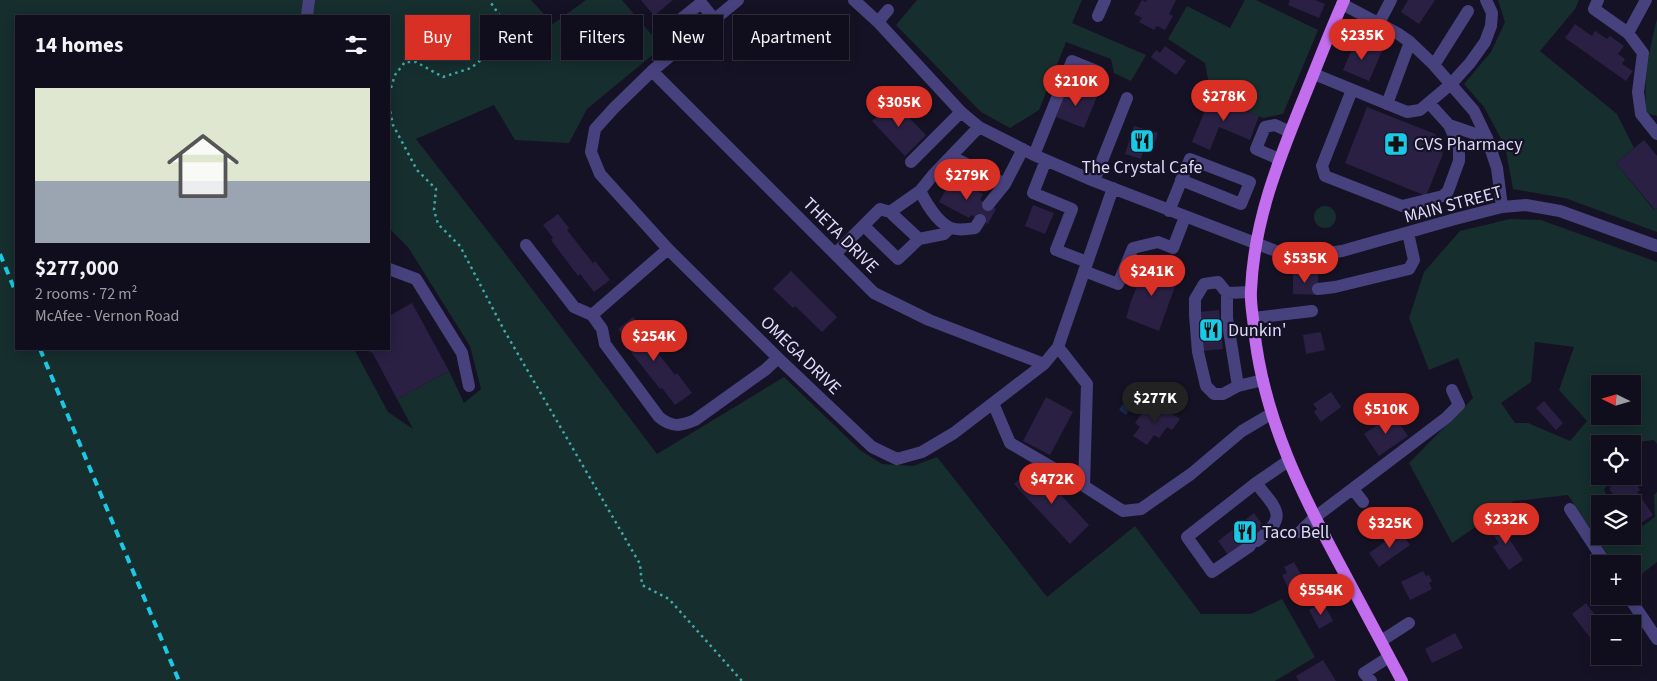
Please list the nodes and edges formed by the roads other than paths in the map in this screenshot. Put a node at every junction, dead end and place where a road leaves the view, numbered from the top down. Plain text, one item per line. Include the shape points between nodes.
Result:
1 (309, 0) edge
2 (738, 0) edge
3 (854, 0) edge
4 (1105, 0) edge
5 (1391, 0) edge
6 (1486, 0) edge
7 (1598, 0) edge
8 (1646, 0) edge
9 (1343, 2) edge
10 (888, 10) dead end
11 (1468, 11) dead end
12 (307, 15) edge
13 (686, 15) edge
14 (711, 15) edge
15 (721, 15) edge
16 (1098, 16) dead end
17 (878, 22) junction
18 (1379, 24) junction
19 (1628, 33) junction
20 (1410, 42) junction
21 (665, 60) edge
22 (1434, 65) junction
23 (652, 71) junction
24 (1098, 72) dead end
25 (1314, 74) junction
26 (1451, 84) junction
27 (1352, 90) junction
28 (1127, 98) dead end
29 (1429, 103) junction
30 (1387, 104) junction
31 (962, 112) junction
32 (1449, 125) junction
33 (979, 127) junction
34 (1290, 132) junction
35 (1657, 134) edge
36 (1487, 138) junction
37 (1034, 155) junction
38 (951, 156) junction
39 (1279, 159) junction
40 (911, 162) dead end
41 (1094, 180) junction
42 (1181, 180) junction
43 (1005, 184) junction
44 (1113, 188) junction
45 (920, 191) junction
46 (988, 205) dead end
47 (1502, 207) junction
48 (1169, 210) junction
49 (890, 212) junction
50 (1185, 217) junction
51 (980, 220) dead end
52 (864, 226) junction
53 (950, 228) junction
54 (1408, 233) junction
55 (919, 239) junction
56 (1256, 244) junction
57 (526, 245) dead end
58 (1657, 246) edge
59 (668, 249) junction
60 (836, 254) junction
61 (1086, 267) junction
62 (390, 269) edge
63 (1318, 289) dead end
64 (1251, 292) junction
65 (1227, 293) junction
66 (1312, 311) dead end
67 (592, 315) junction
68 (1254, 318) junction
69 (1058, 347) junction
70 (778, 358) junction
71 (1044, 364) junction
72 (1263, 380) junction
73 (469, 386) dead end
74 (1238, 386) junction
75 (1452, 390) dead end
76 (993, 403) junction
77 (1271, 414) junction
78 (1288, 461) junction
79 (1256, 482) junction
80 (1084, 486) junction
81 (1353, 489) junction
82 (1363, 502) dead end
83 (1570, 510) dead end
84 (1314, 518) junction
85 (1300, 532) dead end
86 (1600, 555) edge
87 (1634, 605) edge
88 (1409, 623) dead end
89 (1657, 639) edge
90 (1381, 641) junction
91 (1390, 658) junction
92 (1371, 681) edge
93 (1402, 681) edge

1 - 12 street
2 - 15 street, OMEGA DRIVE
3 - 17 street, MAIN STREET
4 - 16 street
5 - 18 street
6 - 26 street via 1492,13 1485,42
7 - 19 street via 1594,9
8 - 19 street
9 - 18 street
9 - 25 main road
10 - 17 street
11 - 22 street
13 - 14 street via 701,3
17 - 31 street, MAIN STREET
18 - 20 street
19 - 35 street via 1643,53 1638,92 1641,114
20 - 22 street
20 - 30 street
21 - 23 street, OMEGA DRIVE
22 - 26 street
23 - 59 street, OMEGA DRIVE via 595,129 591,152 600,174
23 - 60 street, THETA DRIVE
24 - 37 street via 1072,61
25 - 27 street
25 - 34 main road
26 - 29 street
26 - 36 street via 1474,112
27 - 30 street
27 - 32 street via 1322,166 1326,176 1402,206 1443,196 1448,190 1459,161 1459,147
28 - 41 street
29 - 30 street via 1420,110 1408,112
29 - 32 street
31 - 33 street, MAIN STREET
31 - 40 street
32 - 36 street
33 - 37 street, MAIN STREET
33 - 38 street
34 - 39 main road
34 - 39 street via 1275,126 1265,127 1262,134 1256,149
36 - 47 street via 1497,168
37 - 41 street, MAIN STREET
37 - 43 street
37 - 61 street via 1033,193 1072,209 1056,250
38 - 43 street
38 - 45 street
39 - 56 main road
41 - 44 street, MAIN STREET
42 - 42 street via 1190,159 1250,182 1241,204
42 - 48 street
43 - 46 street
44 - 48 street, MAIN STREET
44 - 61 street, OMEGA DRIVE
45 - 49 street
45 - 53 street via 928,208
47 - 54 street, MAIN STREET
47 - 58 street, MAIN STREET via 1526,205 1560,211
48 - 50 street, MAIN STREET
49 - 52 street via 880,209
49 - 55 street
50 - 56 street, MAIN STREET
50 - 61 street via 1173,248 1158,242 1134,248 1118,284
51 - 53 street via 975,228
52 - 55 street via 898,260
52 - 60 street
53 - 55 street via 944,234
54 - 56 street, MAIN STREET via 1320,254 1276,251
54 - 63 street via 1414,260 1409,269
56 - 64 main road
57 - 67 street via 574,307
59 - 67 street
59 - 70 street, OMEGA DRIVE
60 - 71 street, THETA DRIVE via 874,293 900,307
61 - 69 street, OMEGA DRIVE
62 - 73 street via 416,279 462,353
64 - 65 street
64 - 68 main road
65 - 74 street via 1227,318
65 - 74 street via 1218,282 1204,284 1195,299 1198,352 1206,386 1214,394 1223,394
66 - 68 street
67 - 70 street via 602,329 605,344 667,424 683,426 695,420
68 - 72 main road
69 - 71 street, OMEGA DRIVE
69 - 80 street via 1087,384
70 - 76 street, OMEGA DRIVE via 872,447 898,459 922,452 954,433
71 - 76 street, OMEGA DRIVE
72 - 74 street
72 - 77 main road
75 - 81 street via 1459,405 1446,418 1368,470
76 - 80 street via 1010,443
77 - 78 main road
77 - 80 street via 1242,431 1191,474 1141,509 1123,511
78 - 79 street
78 - 84 main road
79 - 79 street via 1187,537 1212,572 1271,530 1277,520 1276,510
81 - 82 street
81 - 84 street
83 - 86 street
84 - 85 street
84 - 90 main road
87 - 89 street
88 - 90 street
90 - 91 main road
91 - 92 street via 1364,673
91 - 93 main road

